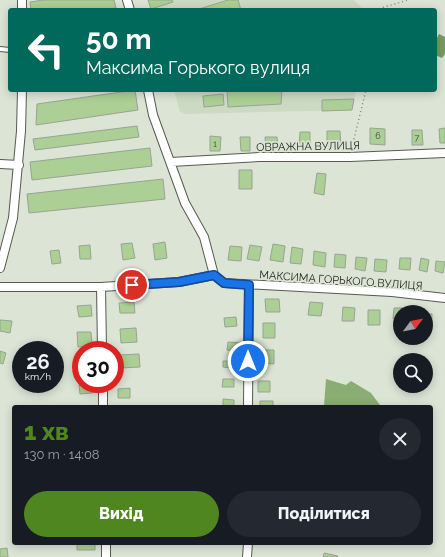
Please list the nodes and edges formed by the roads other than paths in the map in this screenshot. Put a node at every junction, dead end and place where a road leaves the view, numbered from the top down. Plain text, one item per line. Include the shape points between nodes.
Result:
1 (22, 92) edge
2 (148, 92) edge
3 (445, 153) edge
4 (171, 162) junction
5 (0, 164) edge
6 (19, 165) junction
7 (0, 268) edge
8 (214, 275) junction
9 (249, 285) junction
10 (0, 287) edge
11 (101, 287) junction
12 (445, 298) edge
13 (102, 341) edge
14 (102, 393) edge
15 (103, 405) edge
16 (248, 405) edge
17 (106, 545) edge
18 (248, 545) edge
19 (106, 557) edge
20 (248, 557) edge

1 - 6 street
2 - 4 street via 153,115
3 - 4 street, ОВРАЖНА ВУЛИЦЯ via 260,157
4 - 8 street via 186,203 204,237
5 - 6 street
6 - 7 street via 13,218
8 - 9 street, МАКСИМА ГОРЬКОГО ВУЛИЦЯ via 224,283
8 - 11 street via 179,282
9 - 12 street, МАКСИМА ГОРЬКОГО ВУЛИЦЯ via 392,292
9 - 16 street
10 - 11 street
11 - 13 street
14 - 15 street
17 - 19 street
18 - 20 street

